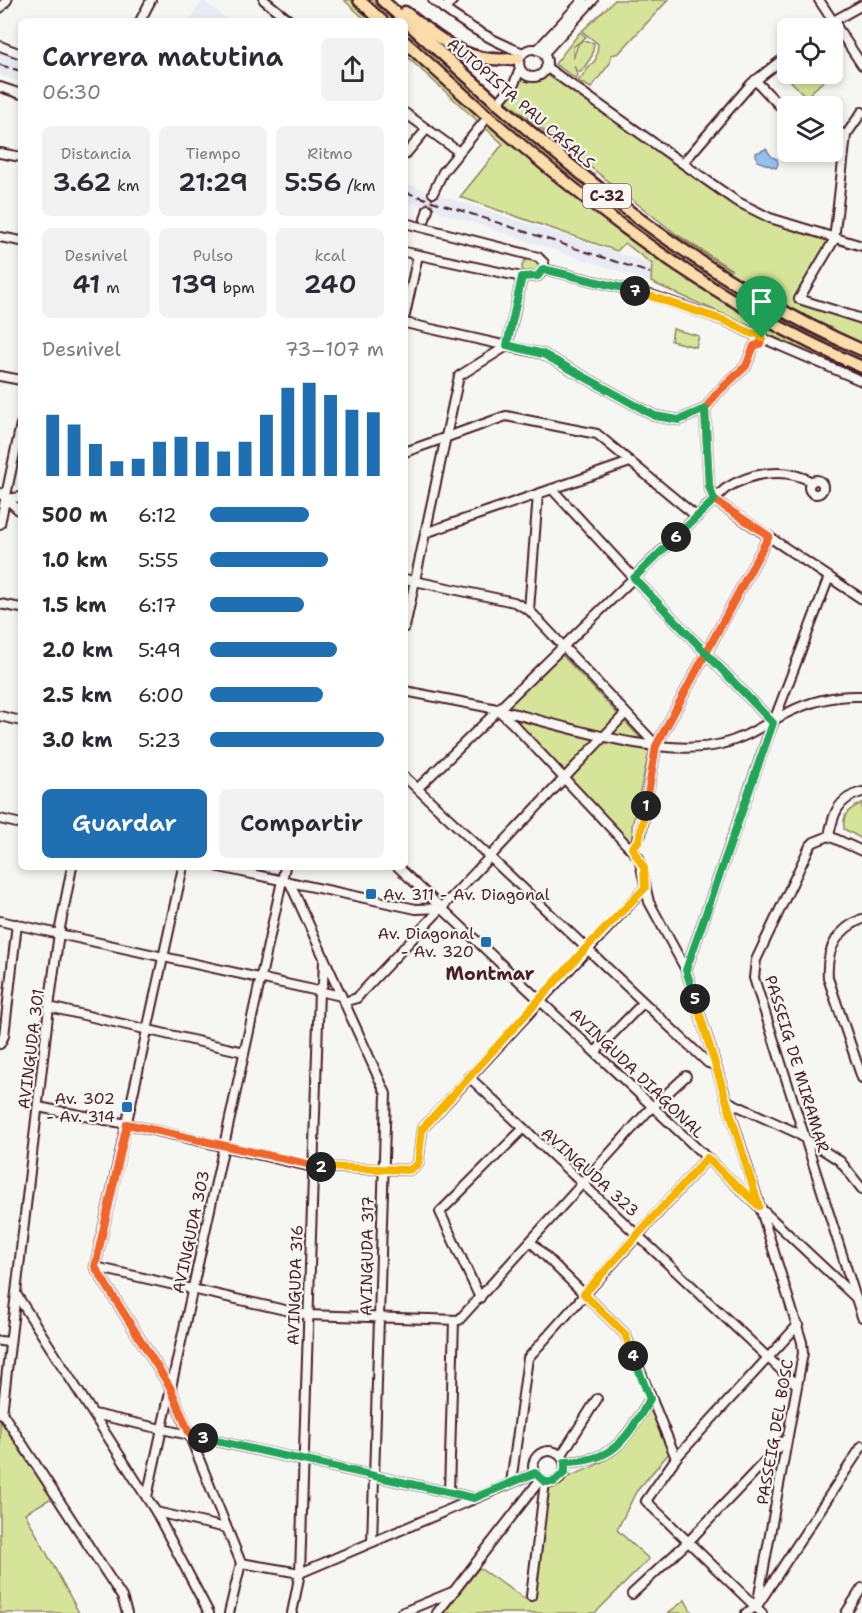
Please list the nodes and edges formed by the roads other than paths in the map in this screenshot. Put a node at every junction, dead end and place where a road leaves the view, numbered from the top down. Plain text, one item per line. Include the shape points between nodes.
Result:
1 (7, 0) edge
2 (151, 0) edge
3 (264, 0) edge
4 (359, 0) edge
5 (382, 0) edge
6 (390, 0) edge
7 (433, 0) edge
8 (453, 0) edge
9 (583, 0) edge
10 (593, 0) edge
11 (819, 0) edge
12 (862, 5) edge
13 (0, 8) edge
14 (444, 9) junction
15 (142, 18) edge
16 (286, 18) edge
17 (379, 18) edge
18 (402, 18) edge
19 (829, 18) edge
20 (837, 18) edge
21 (408, 23) edge
22 (843, 38) edge
23 (408, 45) edge
24 (0, 46) edge
25 (540, 51) junction
26 (852, 51) junction
27 (18, 53) edge
28 (862, 53) edge
29 (521, 60) junction
30 (777, 63) edge
31 (861, 63) edge
32 (546, 67) junction
33 (528, 76) junction
34 (755, 80) junction
35 (514, 84) junction
36 (0, 87) edge
37 (18, 92) edge
38 (502, 98) dead end
39 (777, 103) edge
40 (862, 112) edge
41 (408, 115) edge
42 (483, 123) dead end
43 (426, 130) junction
44 (843, 134) edge
45 (846, 135) junction
46 (408, 151) edge
47 (459, 152) junction
48 (0, 153) edge
49 (18, 156) edge
50 (683, 163) junction
51 (433, 193) tunnel mouth
52 (428, 208) tunnel mouth
53 (425, 219) junction
54 (408, 224) edge
55 (414, 225) junction
56 (431, 228) junction
57 (0, 237) edge
58 (835, 238) junction
59 (18, 240) edge
60 (862, 246) edge
61 (408, 253) edge
62 (418, 255) junction
63 (543, 269) junction
64 (522, 277) junction
65 (408, 301) edge
66 (862, 320) edge
67 (408, 324) edge
68 (752, 334) junction
69 (762, 338) junction
70 (507, 345) junction
71 (754, 346) junction
72 (862, 350) edge
73 (862, 367) edge
74 (0, 376) edge
75 (18, 379) edge
76 (862, 381) edge
77 (705, 409) junction
78 (18, 436) edge
79 (446, 437) junction
80 (408, 451) edge
81 (630, 462) junction
82 (812, 482) dead end
83 (552, 489) junction
84 (538, 494) junction
85 (3, 496) edge
86 (18, 497) edge
87 (714, 500) junction
88 (18, 509) edge
89 (697, 518) junction
90 (0, 524) edge
91 (425, 533) junction
92 (769, 536) junction
93 (829, 577) junction
94 (634, 578) junction
95 (408, 580) edge
96 (415, 581) junction
97 (862, 599) edge
98 (0, 604) edge
99 (18, 607) edge
100 (529, 610) junction
101 (408, 613) edge
102 (562, 648) junction
103 (707, 653) junction
104 (408, 692) edge
105 (862, 696) edge
106 (497, 709) junction
107 (625, 714) junction
108 (0, 716) edge
109 (18, 720) edge
110 (773, 723) junction
111 (603, 735) junction
112 (656, 746) junction
113 (564, 778) junction
114 (408, 780) edge
115 (418, 788) junction
116 (862, 792) edge
117 (0, 819) edge
118 (18, 823) edge
119 (829, 837) junction
120 (632, 848) junction
121 (862, 850) edge
122 (489, 855) junction
123 (71, 870) edge
124 (182, 870) edge
125 (232, 870) edge
126 (285, 870) edge
127 (401, 870) edge
128 (286, 882) junction
129 (645, 888) junction
130 (444, 908) junction
131 (862, 919) edge
132 (0, 921) edge
133 (17, 924) junction
134 (59, 933) junction
135 (586, 948) junction
136 (164, 955) junction
137 (324, 959) junction
138 (686, 970) junction
139 (262, 978) junction
140 (319, 991) junction
141 (343, 999) junction
142 (540, 999) junction
143 (643, 1003) junction
144 (49, 1007) junction
145 (149, 1030) junction
146 (2, 1036) edge
147 (0, 1044) edge
148 (244, 1052) junction
149 (595, 1052) junction
150 (715, 1065) junction
151 (686, 1076) dead end
152 (469, 1077) junction
153 (862, 1078) edge
154 (727, 1101) junction
155 (38, 1107) junction
156 (654, 1108) junction
157 (127, 1124) junction
158 (523, 1130) junction
159 (806, 1139) junction
160 (222, 1146) junction
161 (707, 1158) junction
162 (312, 1167) junction
163 (383, 1170) junction
164 (584, 1185) junction
165 (862, 1189) edge
166 (759, 1206) junction
167 (637, 1233) junction
168 (531, 1242) junction
169 (95, 1267) junction
170 (192, 1290) junction
171 (16, 1294) junction
172 (584, 1294) junction
173 (480, 1298) junction
174 (856, 1298) junction
175 (307, 1315) junction
176 (379, 1317) junction
177 (862, 1317) edge
178 (454, 1320) junction
179 (798, 1325) junction
180 (0, 1341) edge
181 (10, 1342) junction
182 (769, 1358) junction
183 (798, 1385) junction
184 (170, 1387) junction
185 (597, 1399) dead end
186 (650, 1399) junction
187 (1, 1412) edge
188 (94, 1414) junction
189 (162, 1428) junction
190 (190, 1435) junction
191 (787, 1438) junction
192 (862, 1446) edge
193 (676, 1458) junction
194 (563, 1459) junction
195 (303, 1460) junction
196 (374, 1475) junction
197 (540, 1478) junction
198 (511, 1483) junction
199 (448, 1492) junction
200 (147, 1497) junction
201 (474, 1498) junction
202 (156, 1512) junction
203 (226, 1528) junction
204 (688, 1541) junction
205 (372, 1542) junction
206 (241, 1563) junction
207 (300, 1574) junction
208 (862, 1587) edge
209 (452, 1592) junction
210 (632, 1594) dead end
211 (531, 1596) dead end
212 (760, 1610) edge
213 (127, 1613) edge
214 (209, 1613) edge
215 (229, 1613) edge
216 (292, 1613) edge
217 (401, 1613) edge
218 (437, 1613) edge
219 (746, 1613) edge
220 (846, 1613) edge

1 - 13 street
2 - 15 street
3 - 16 street
4 - 17 highway
5 - 18 highway, AUTOPISTA PAU CASALS / C-32
6 - 29 highway via 460,52 490,60
7 - 14 street
8 - 14 street
9 - 25 street
10 - 25 street
11 - 19 street
12 - 20 street
14 - 29 street
21 - 72 highway, AUTOPISTA PAU CASALS / C-32 via 521,125 635,218 730,282
22 - 26 street
23 - 73 highway, AUTOPISTA PAU CASALS / C-32 via 505,132 630,234 750,312
24 - 27 street
25 - 29 street
25 - 32 street via 547,61
26 - 28 street
26 - 31 street
29 - 33 street
29 - 35 street
30 - 34 street
32 - 33 street via 538,76
32 - 50 street
33 - 35 street
34 - 39 street
34 - 50 street
35 - 38 street
36 - 37 street
40 - 45 street
41 - 43 street
42 - 47 street
43 - 46 street
43 - 47 street
44 - 45 street
45 - 58 street
47 - 51 street
48 - 49 street
50 - 58 street via 736,201 770,218
52 - 53 street
53 - 55 street
53 - 56 street
54 - 55 street
55 - 56 street
56 - 63 street via 538,256 544,263
57 - 59 street
58 - 60 street
58 - 66 street via 799,299
61 - 62 street
62 - 64 street
62 - 65 street
63 - 64 street via 538,276
63 - 68 street via 651,295
64 - 70 street
67 - 70 street
68 - 69 street via 758,333
68 - 71 street via 749,342
69 - 71 street
69 - 76 street
70 - 77 street via 543,354 655,416 679,420
70 - 79 street via 459,376
71 - 77 street via 746,366
74 - 75 street
77 - 87 street via 709,486
78 - 85 street
79 - 80 street
79 - 81 street via 506,416 597,434
79 - 91 street
81 - 83 street
81 - 89 street
82 - 87 street via 792,473 754,475 740,480
83 - 84 street
83 - 94 street
84 - 91 street
84 - 100 street
85 - 86 street
85 - 88 street
85 - 90 street
87 - 89 street
87 - 92 street
89 - 94 street
91 - 96 street
92 - 93 street
92 - 103 street
93 - 97 street
93 - 110 street
94 - 102 street
94 - 103 street
95 - 96 street
96 - 100 street via 514,602
96 - 101 street
98 - 99 street
100 - 102 street
102 - 106 street
102 - 107 street
103 - 110 street
103 - 112 street
104 - 106 street
105 - 110 street via 813,702 787,712
106 - 111 street
106 - 113 street, PASSEIG DEL BOSC
106 - 115 street
107 - 111 street
107 - 112 street
108 - 109 street
110 - 112 street via 721,744
110 - 138 street
111 - 112 street
111 - 113 street
112 - 120 street via 641,834
113 - 120 street, PASSEIG DEL BOSC
113 - 122 street
114 - 115 street
115 - 122 street
116 - 119 street via 839,804
117 - 118 street
119 - 121 street
119 - 159 street, PASSEIG DE MIRAMAR via 810,846 754,969
120 - 129 street, PASSEIG DEL BOSC via 644,868
122 - 130 street
122 - 135 street
123 - 134 street, AVINGUDA 301
124 - 136 street
125 - 128 street
126 - 128 street, AVINGUDA 303
127 - 130 street, AVINGUDA DIAGONAL
128 - 130 street via 424,910
128 - 137 street, AVINGUDA 317
128 - 139 street, AVINGUDA 303
129 - 135 street
129 - 138 street, PASSEIG DEL BOSC
130 - 141 street via 357,998
130 - 142 street, AVINGUDA DIAGONAL
131 - 153 street via 849,924 836,937 827,963 828,978
132 - 133 street
133 - 134 street
133 - 146 street
134 - 136 street
134 - 144 street, AVINGUDA 301
135 - 142 street
135 - 143 street
136 - 139 street
136 - 145 street
137 - 140 street, AVINGUDA 316
137 - 141 street, AVINGUDA 317
138 - 150 street, PASSEIG DEL BOSC
139 - 140 street
139 - 148 street, AVINGUDA 303
140 - 141 street
140 - 162 street, AVINGUDA 316
141 - 163 street, AVINGUDA 317 via 386,1094
142 - 149 street, AVINGUDA DIAGONAL
142 - 152 street
143 - 149 street
143 - 150 street via 708,1063
144 - 145 street
144 - 155 street, AVINGUDA 301
145 - 148 street
145 - 157 street
146 - 147 street
148 - 160 street, AVINGUDA 303
149 - 156 street, AVINGUDA DIAGONAL
150 - 154 street, PASSEIG DEL BOSC
151 - 156 street
152 - 158 street, AVINGUDA 323
152 - 163 street via 422,1129 418,1164 409,1170
154 - 159 street
154 - 166 street, PASSEIG DEL BOSC
155 - 157 street
155 - 171 street, AVINGUDA 301
156 - 161 street, AVINGUDA DIAGONAL
156 - 164 street
157 - 160 street
157 - 169 street
158 - 164 street, AVINGUDA 323
158 - 173 street via 440,1212
159 - 165 street via 840,1161
159 - 174 street, PASSEIG DE MIRAMAR
160 - 162 street
160 - 170 street, AVINGUDA 303
161 - 166 street, AVINGUDA DIAGONAL
161 - 167 street
162 - 163 street
162 - 175 street, AVINGUDA 316
163 - 176 street, AVINGUDA 317
164 - 167 street, AVINGUDA 323
164 - 168 street
166 - 174 street, AVINGUDA DIAGONAL
166 - 179 street, PASSEIG DEL BOSC
167 - 172 street
167 - 182 street, AVINGUDA 323
168 - 172 street
168 - 173 street
169 - 170 street
169 - 184 street
170 - 175 street
170 - 184 street, AVINGUDA 303
171 - 181 street, AVINGUDA 301
171 - 188 street
172 - 186 street via 625,1334
172 - 198 street via 528,1358
173 - 178 street via 459,1320
174 - 177 street, PASSEIG DE MIRAMAR
175 - 176 street
175 - 195 street, AVINGUDA 316
176 - 178 street
176 - 196 street, AVINGUDA 317
178 - 199 street
179 - 182 street
179 - 183 street, PASSEIG DEL BOSC via 803,1353
180 - 181 street
181 - 187 street, AVINGUDA 301
182 - 183 street, AVINGUDA 323
182 - 193 street
183 - 191 street, PASSEIG DEL BOSC
184 - 189 street, AVINGUDA 303
184 - 190 street
185 - 194 street
186 - 193 street
186 - 194 street via 629,1433 601,1458
187 - 213 street via 122,1597
188 - 189 street
188 - 200 street
189 - 190 street
189 - 200 street, AVINGUDA 303
190 - 195 street
190 - 203 street
191 - 204 street
191 - 212 street, PASSEIG DEL BOSC
192 - 212 street
193 - 204 street via 646,1501
194 - 197 street via 565,1472 559,1480
194 - 197 street via 551,1451 541,1453 534,1462
195 - 196 street
195 - 207 street, AVINGUDA 316
196 - 199 street
196 - 205 street, AVINGUDA 317
197 - 198 street
197 - 209 street
197 - 211 street
198 - 201 street
199 - 201 street
200 - 202 street
201 - 205 street
202 - 203 street
202 - 214 street
203 - 206 street
204 - 210 street
204 - 212 street
205 - 207 street
206 - 207 street
206 - 215 street
207 - 216 street, AVINGUDA 316
208 - 220 street
209 - 217 street
209 - 218 street
212 - 219 street

